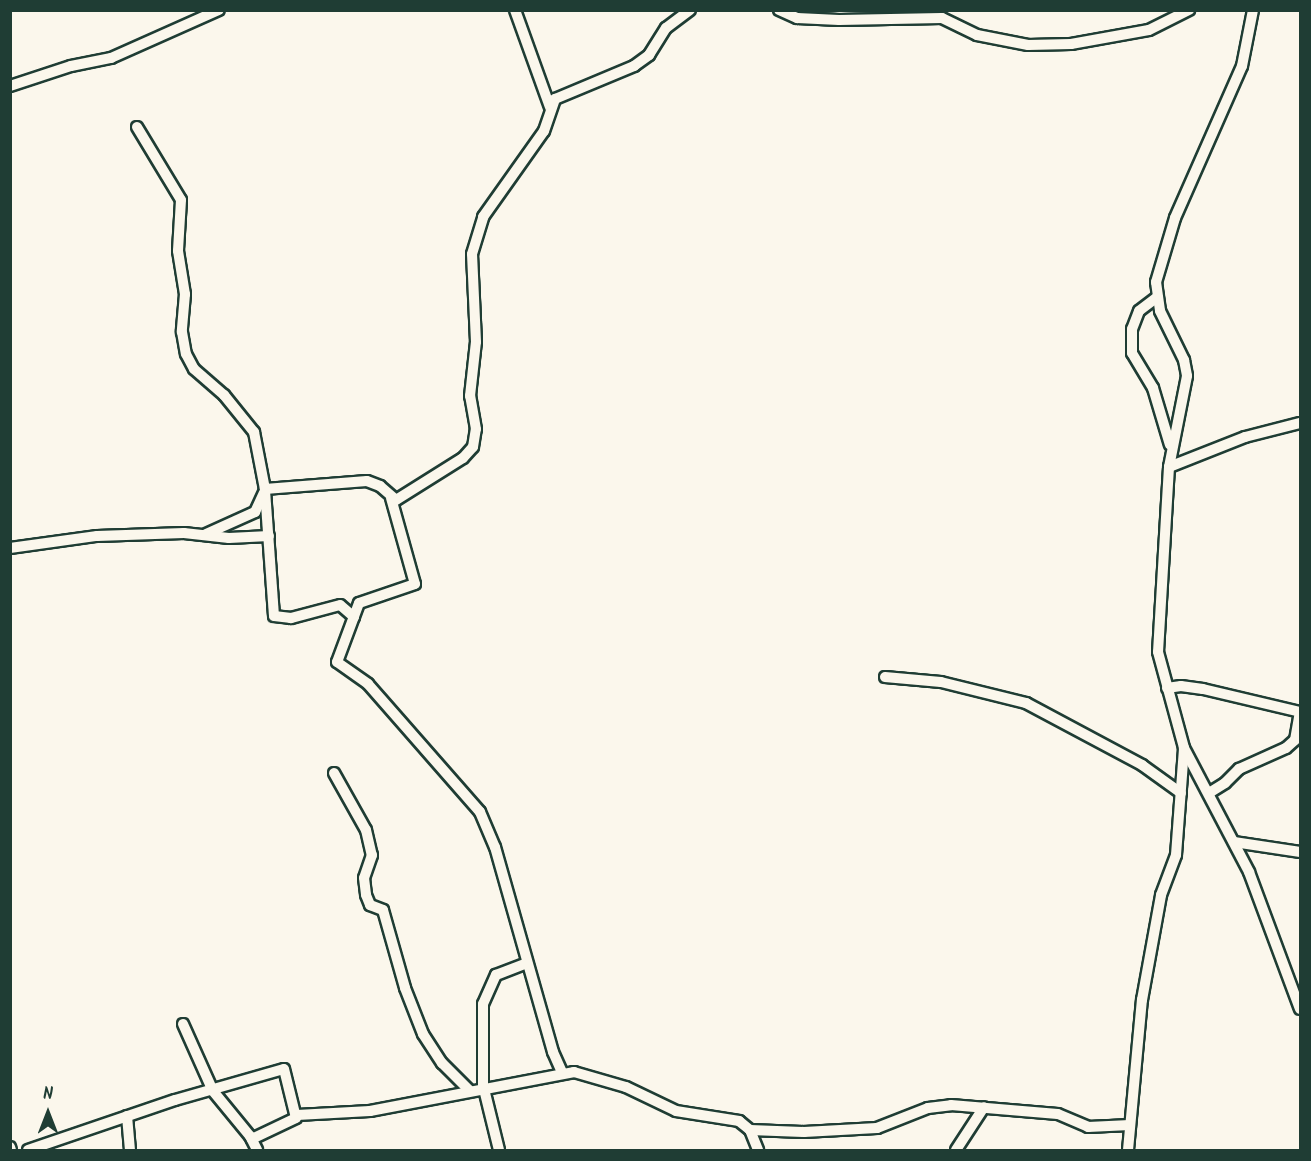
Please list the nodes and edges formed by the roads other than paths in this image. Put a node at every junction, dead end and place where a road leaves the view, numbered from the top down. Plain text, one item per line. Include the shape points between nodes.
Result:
1 (219, 10) edge
2 (526, 10) edge
3 (690, 10) edge
4 (778, 10) edge
5 (1189, 10) edge
6 (1253, 10) edge
7 (518, 16) edge
8 (10, 86) edge
9 (550, 107) junction
10 (137, 127) dead end
11 (1156, 298) junction
12 (1300, 423) edge
13 (1171, 449) junction
14 (1169, 467) junction
15 (265, 491) junction
16 (391, 498) junction
17 (206, 534) junction
18 (268, 536) junction
19 (10, 548) edge
20 (354, 617) junction
21 (885, 677) dead end
22 (1167, 688) junction
23 (1300, 712) edge
24 (1184, 748) junction
25 (334, 773) dead end
26 (1200, 777) junction
27 (1182, 780) junction
28 (1181, 793) junction
29 (1209, 793) junction
30 (1234, 842) junction
31 (1300, 852) edge
32 (527, 963) junction
33 (1300, 1009) edge
34 (183, 1024) dead end
35 (562, 1072) junction
36 (484, 1089) junction
37 (213, 1091) junction
38 (470, 1091) junction
39 (984, 1107) junction
40 (297, 1115) junction
41 (128, 1116) junction
42 (1130, 1125) junction
43 (750, 1130) junction
44 (252, 1139) junction
45 (28, 1150) edge
46 (130, 1150) edge
47 (257, 1150) edge
48 (499, 1150) edge
49 (758, 1150) edge
50 (956, 1150) edge
51 (1128, 1150) edge

1 - 8 street via 111,58
2 - 7 street
3 - 9 street via 666,28 649,55 634,66 564,94
4 - 5 street via 797,18 942,18 977,35 1028,45 1071,44 1149,30
6 - 11 street via 1242,66 1165,245
7 - 9 street
9 - 16 street via 544,131 476,233 472,254 476,342 470,385 476,429 474,447 403,496
10 - 15 street via 181,200 178,251 185,294 182,332 186,354 202,378 224,395 254,432
11 - 13 street via 1184,360 1187,376
11 - 13 street via 1139,311 1132,329 1132,352 1153,388
12 - 14 street via 1245,437
13 - 14 street
14 - 22 street via 1158,652
15 - 16 street via 357,480 380,486
15 - 17 street via 255,512
15 - 18 street
16 - 20 street via 415,584 362,601
17 - 18 street via 229,538
17 - 19 street via 97,536
18 - 20 street via 274,616 291,618 340,605
20 - 32 street via 340,649 339,666 368,684 480,812 495,847
21 - 28 street via 941,682 1026,703 1142,765
22 - 23 street via 1203,689
22 - 24 street
23 - 29 street via 1295,740 1239,769
24 - 26 street
24 - 27 street
25 - 38 street via 366,830 372,855 364,878 366,895 370,905 383,910 405,988 423,1034 442,1063
26 - 27 street
26 - 29 street
27 - 28 street
28 - 42 street via 1176,855 1161,895 1142,1000
29 - 30 street
30 - 31 street
30 - 33 street
32 - 35 street
32 - 36 street via 496,975 485,992 481,1019
34 - 37 street
35 - 36 street
35 - 43 street via 626,1087 676,1110 739,1121
36 - 38 street
36 - 48 street
37 - 40 street via 284,1069
37 - 41 street
37 - 44 street
38 - 40 street via 370,1110
39 - 42 street via 1058,1114 1088,1127
39 - 43 street via 928,1108 877,1128
39 - 50 street
40 - 44 street
41 - 45 street
41 - 46 street
42 - 51 street
43 - 49 street
44 - 47 street

